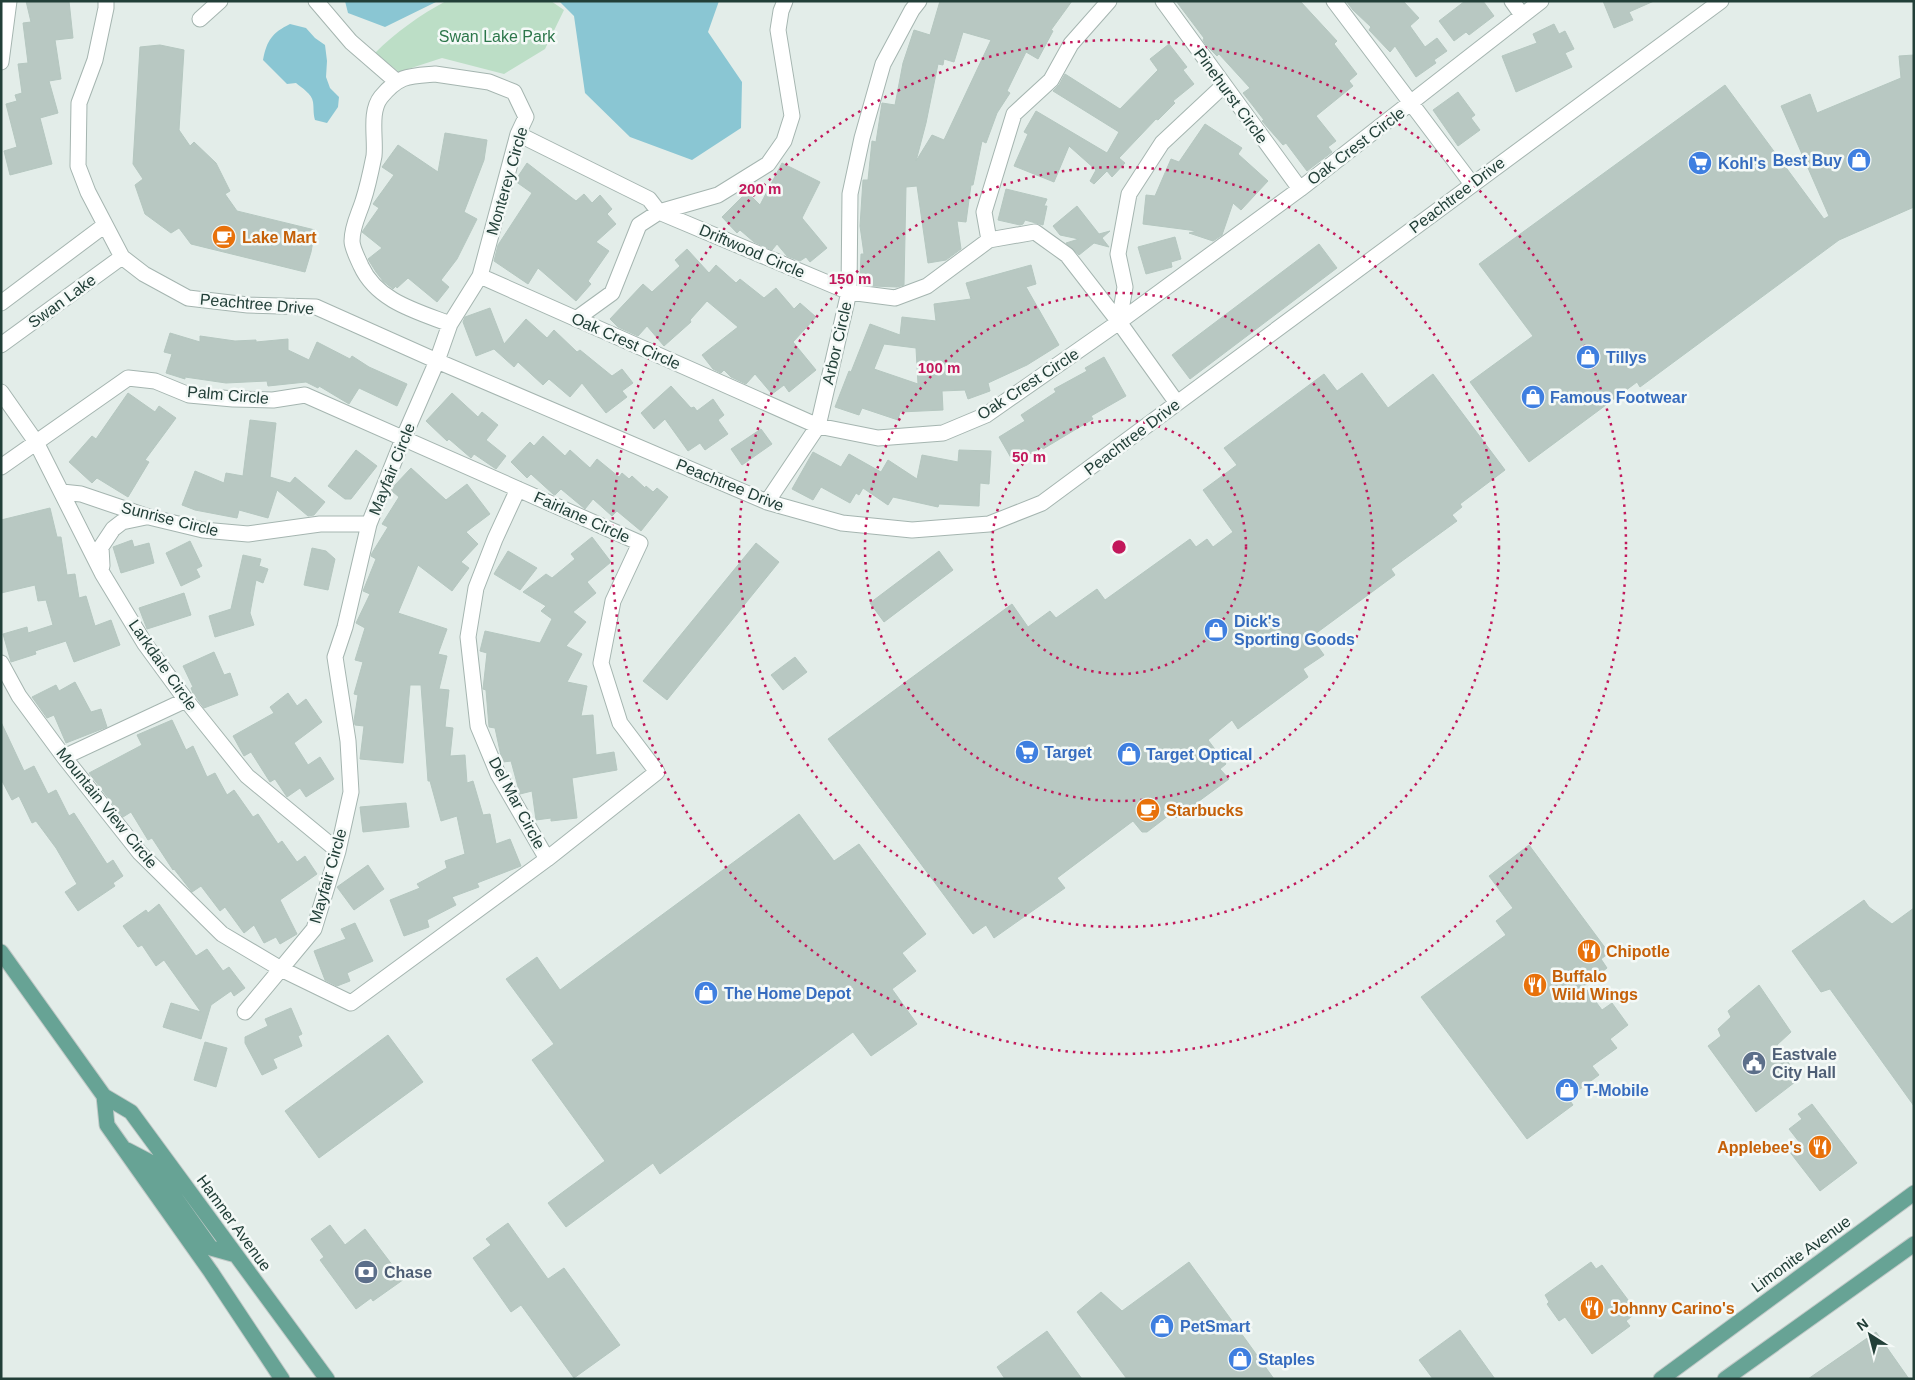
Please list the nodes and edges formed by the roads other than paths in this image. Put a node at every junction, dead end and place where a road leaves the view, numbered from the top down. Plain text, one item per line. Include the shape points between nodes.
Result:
1 (9, 1) edge
2 (106, 1) edge
3 (220, 1) edge
4 (316, 1) edge
5 (785, 1) edge
6 (919, 1) edge
7 (1109, 1) edge
8 (1163, 1) edge
9 (1334, 1) edge
10 (1512, 1) edge
11 (1541, 1) edge
12 (1721, 1) edge
13 (1522, 15) junction
14 (200, 19) dead end
15 (1, 62) edge
16 (396, 81) junction
17 (1223, 86) junction
18 (1412, 104) junction
19 (518, 134) junction
20 (1472, 184) junction
21 (1300, 189) junction
22 (660, 212) junction
23 (105, 225) junction
24 (990, 240) junction
25 (122, 257) junction
26 (480, 276) junction
27 (849, 292) junction
28 (1, 303) edge
29 (576, 319) junction
30 (1119, 322) junction
31 (450, 324) junction
32 (1, 345) edge
33 (437, 361) junction
34 (1, 392) edge
35 (1177, 403) junction
36 (818, 426) junction
37 (403, 439) junction
38 (36, 442) junction
39 (1, 467) edge
40 (518, 489) junction
41 (62, 492) junction
42 (767, 502) junction
43 (149, 517) junction
44 (369, 524) junction
45 (102, 573) junction
46 (1, 663) edge
47 (186, 700) junction
48 (64, 757) junction
49 (338, 851) junction
50 (547, 859) junction
51 (1, 952) edge
52 (281, 969) junction
53 (245, 1012) dead end
54 (104, 1096) junction
55 (124, 1148) junction
56 (1914, 1193) edge
57 (1914, 1244) edge
58 (236, 1255) junction
59 (282, 1379) edge
60 (327, 1379) edge
61 (1661, 1379) edge
62 (1725, 1379) edge

1 - 15 street
2 - 23 street, Peachtree Drive via 95,60 79,103 78,166
3 - 14 street
4 - 16 street via 351,42
5 - 22 street via 780,11 778,30 792,116 784,141 768,164 718,195
6 - 27 street, Arbor Circle via 883,64 862,138 850,194
7 - 24 street via 1071,44 1051,80 1014,114 984,212
8 - 17 street, Pinehurst Circle
9 - 18 street
10 - 13 street
11 - 13 street, Oak Crest Circle
12 - 20 street, Peachtree Drive
13 - 18 street, Oak Crest Circle
16 - 19 street, Monterey Circle via 434,74 489,82 514,92 526,117
16 - 31 street via 377,107 371,171 355,220 352,242 361,266 376,289 405,307
17 - 21 street, Pinehurst Circle
17 - 30 street via 1162,143 1129,194 1118,254 1125,287
18 - 20 street
18 - 21 street, Oak Crest Circle
19 - 22 street, Driftwood Circle via 649,199
19 - 26 street, Monterey Circle
20 - 35 street, Peachtree Drive
21 - 30 street, Oak Crest Circle
22 - 27 street, Driftwood Circle
22 - 29 street via 639,226 612,293
23 - 25 street, Peachtree Drive
23 - 28 street
24 - 27 street, Driftwood Circle via 927,286 895,298
24 - 30 street, Driftwood Circle via 1035,232 1067,255
25 - 32 street, Swan Lake
25 - 33 street, Peachtree Drive via 144,274 188,298 248,305 316,307
26 - 29 street, Oak Crest Circle
26 - 31 street, Monterey Circle
27 - 36 street, Arbor Circle
29 - 36 street, Oak Crest Circle
30 - 35 street, Driftwood Circle
30 - 36 street, Oak Crest Circle via 986,415 943,433 878,438
31 - 33 street, Mayfair Circle
33 - 37 street, Mayfair Circle
33 - 42 street, Peachtree Drive
34 - 38 street, Larkdale Circle
35 - 42 street, Peachtree Drive via 1042,504 989,524 912,530 842,523
36 - 42 street, Arbor Circle
37 - 38 street, Palm Circle via 305,395 273,400 189,395 155,381 128,378
37 - 40 street, Fairlane Circle
37 - 44 street, Mayfair Circle
38 - 39 street
38 - 41 street, Larkdale Circle
40 - 50 street, Del Mar Circle via 476,588 468,637 478,726 498,774
40 - 50 street, Fairlane Circle via 640,543 612,601 601,663 620,723 657,772
41 - 43 street, Sunrise Circle via 81,494
41 - 45 street, Larkdale Circle
43 - 44 street, Sunrise Circle via 203,530 248,534 320,524
43 - 45 street via 122,522 106,538 101,547
44 - 49 street, Mayfair Circle via 335,657 348,741 351,792
45 - 47 street, Larkdale Circle
46 - 48 street, Mountain View Circle via 19,696
47 - 48 street
47 - 49 street, Larkdale Circle via 247,776
48 - 52 street, Mountain View Circle via 140,853 222,934
49 - 52 street, Mayfair Circle via 314,929
50 - 52 street via 351,1003
51 - 54 main road, Hamner Avenue
52 - 53 street, Mayfair Circle
54 - 55 main road, Hamner Avenue via 107,1125
54 - 58 main road, Hamner Avenue via 131,1112
55 - 58 main road via 150,1162 211,1248
55 - 59 main road, Hamner Avenue
56 - 61 main road, Limonite Avenue
57 - 62 main road
58 - 60 main road, Hamner Avenue

